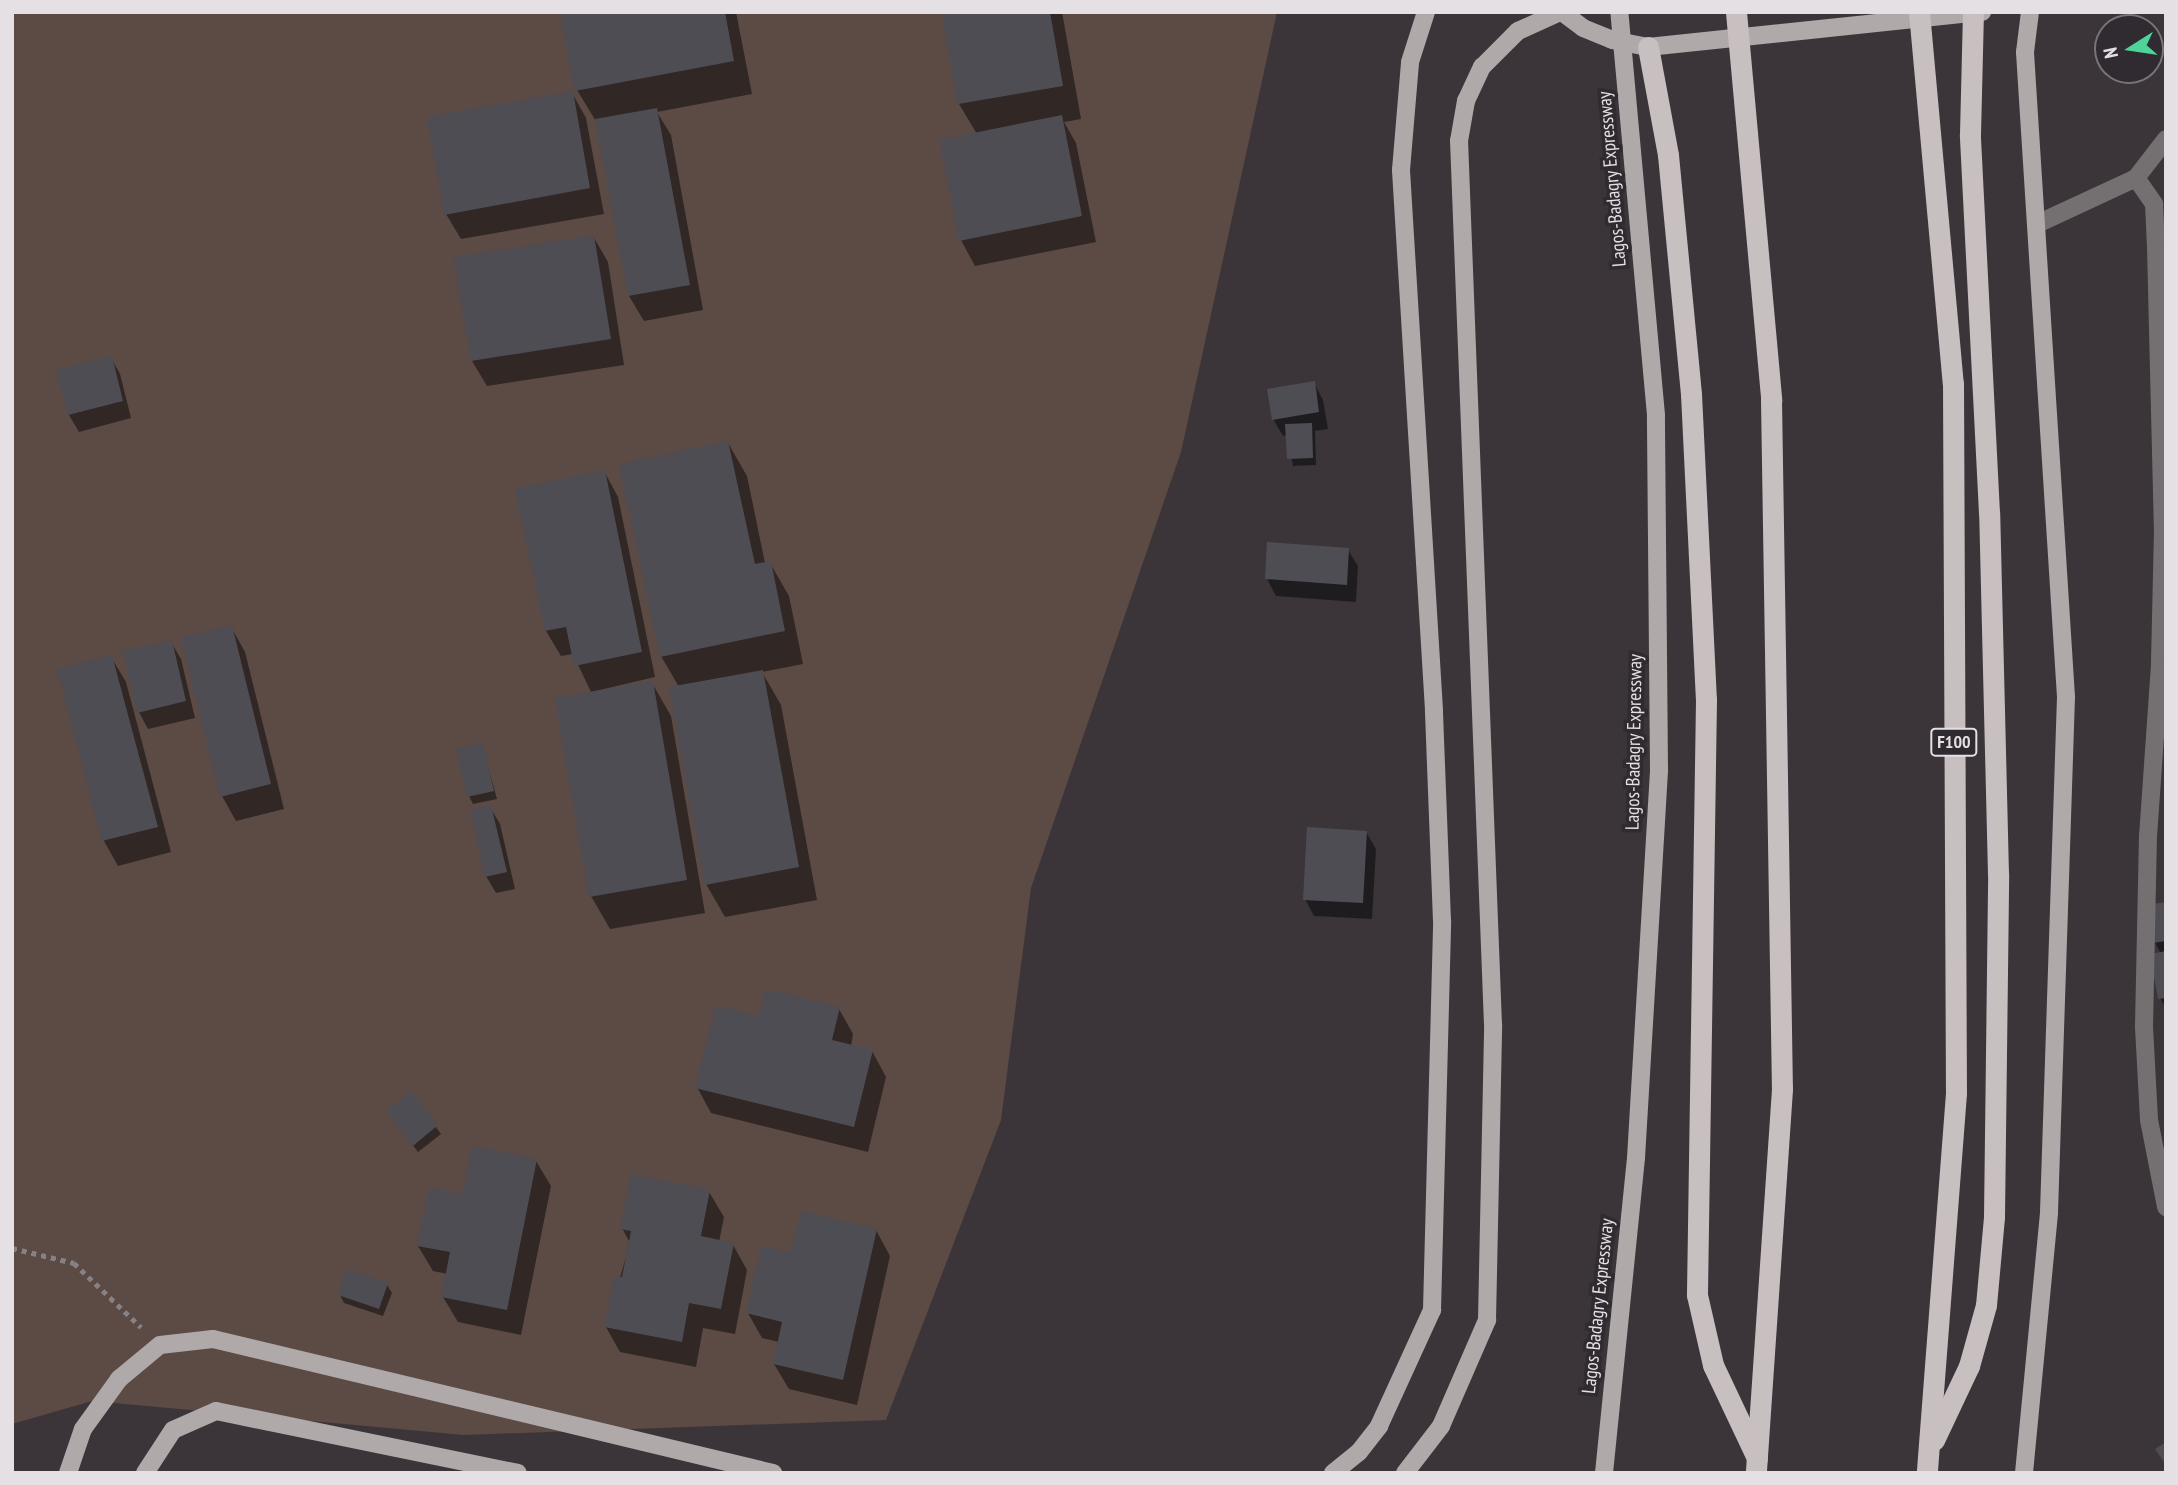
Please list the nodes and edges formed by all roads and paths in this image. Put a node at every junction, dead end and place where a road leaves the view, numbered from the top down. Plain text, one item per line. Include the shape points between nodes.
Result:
1 (1426, 12) edge
2 (1561, 12) edge
3 (1619, 12) edge
4 (1736, 12) edge
5 (1919, 12) edge
6 (2030, 12) edge
7 (1978, 13) edge
8 (1648, 47) junction
9 (2166, 139) edge
10 (2136, 178) junction
11 (2037, 224) junction
12 (2166, 1207) edge
13 (12, 1248) edge
14 (160, 1345) junction
15 (1929, 1450) junction
16 (1757, 1466) edge
17 (68, 1473) edge
18 (145, 1473) edge
19 (518, 1473) edge
20 (773, 1473) edge
21 (1332, 1473) edge
22 (1405, 1473) edge
23 (1604, 1473) edge
24 (1927, 1473) edge
25 (2024, 1473) edge

1 - 21 main road via 1410,62 1401,170 1434,710 1442,921 1432,1310 1379,1426 1359,1452
2 - 8 main road via 1612,40
2 - 22 main road via 1518,31 1482,67 1466,101 1459,141 1493,1025 1487,1320 1441,1426
3 - 23 main road, Lagos-Badagry Expressway via 1656,415 1659,770 1636,1158
4 - 16 highway via 1771,400 1782,1061
5 - 15 highway, F100 via 1953,383 1956,1093
6 - 11 main road via 2025,52
7 - 8 main road
7 - 15 highway via 1970,134 1995,684 1994,1217 1979,1329 1969,1366
8 - 16 highway via 1668,155 1691,394 1706,700 1698,1295 1713,1365
9 - 10 street
10 - 11 street
10 - 12 street via 2154,204 2156,247 2163,530 2144,1027 2149,1120
11 - 25 main road via 2066,697 2049,1212
13 - 14 path via 74,1263
14 - 17 main road via 119,1379 83,1429
14 - 20 main road via 213,1339
15 - 24 highway, F100
18 - 19 main road via 173,1430 216,1410

